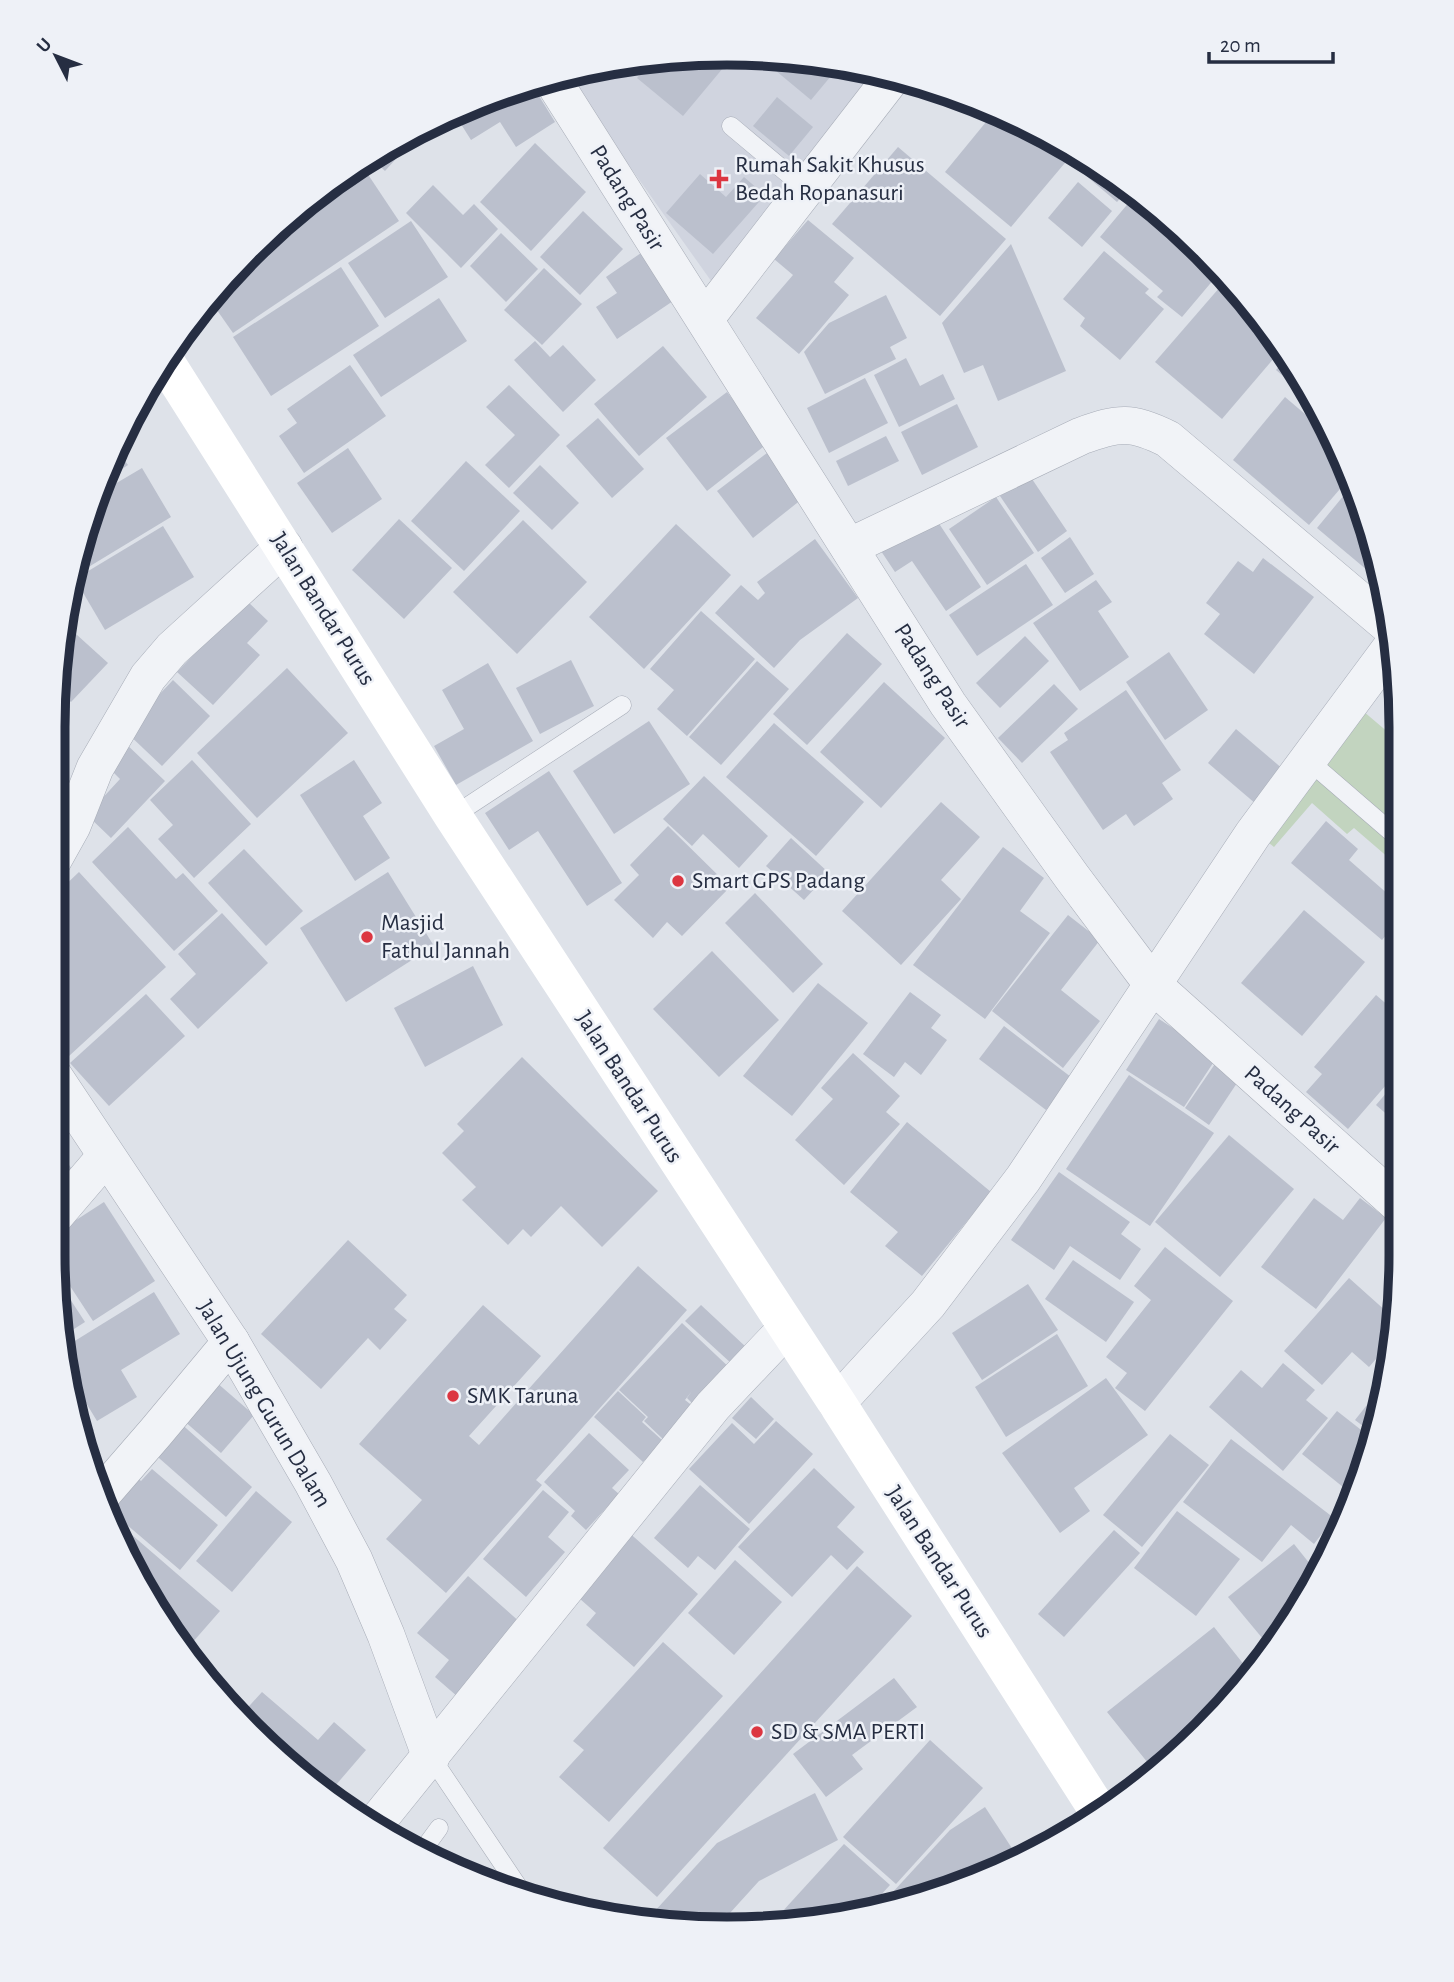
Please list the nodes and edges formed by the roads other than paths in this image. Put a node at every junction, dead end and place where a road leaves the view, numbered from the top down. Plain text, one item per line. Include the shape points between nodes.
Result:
1 (887, 84) edge
2 (557, 87) edge
3 (731, 126) dead end
4 (805, 188) junction
5 (705, 319) junction
6 (170, 369) edge
7 (284, 547) junction
8 (849, 547) junction
9 (1380, 618) edge
10 (1385, 656) edge
11 (622, 705) dead end
12 (1309, 761) junction
13 (453, 816) junction
14 (1389, 830) edge
15 (65, 838) edge
16 (1153, 985) junction
17 (65, 1095) edge
18 (106, 1156) junction
19 (1389, 1196) edge
20 (65, 1203) edge
21 (787, 1328) junction
22 (231, 1342) junction
23 (837, 1403) junction
24 (107, 1488) edge
25 (430, 1756) junction
26 (1095, 1806) edge
27 (379, 1819) edge
28 (439, 1828) dead end
29 (427, 1845) edge
30 (515, 1882) edge

1 - 4 street
2 - 5 street, Padang Pasir
3 - 4 lane
4 - 5 street
5 - 8 street, Padang Pasir
6 - 7 street, Jalan Bandar Purus
7 - 13 street, Jalan Bandar Purus
7 - 15 street via 172,649 148,677 95,768
8 - 9 street via 1081,436 1108,426 1128,425 1168,439
8 - 16 street, Padang Pasir via 948,704
10 - 12 street
11 - 13 lane
12 - 14 lane
12 - 16 street via 1253,834
13 - 21 street, Jalan Bandar Purus
16 - 19 street, Padang Pasir
16 - 23 street via 977,1241 928,1304
17 - 18 street, Jalan Ujung Gurun Dalam
18 - 20 street
18 - 22 street, Jalan Ujung Gurun Dalam
21 - 23 street, Jalan Bandar Purus
21 - 25 street via 713,1406
22 - 24 street
22 - 25 street, Jalan Ujung Gurun Dalam via 355,1560
23 - 26 street, Jalan Bandar Purus
25 - 27 street
25 - 30 lane
28 - 29 lane

